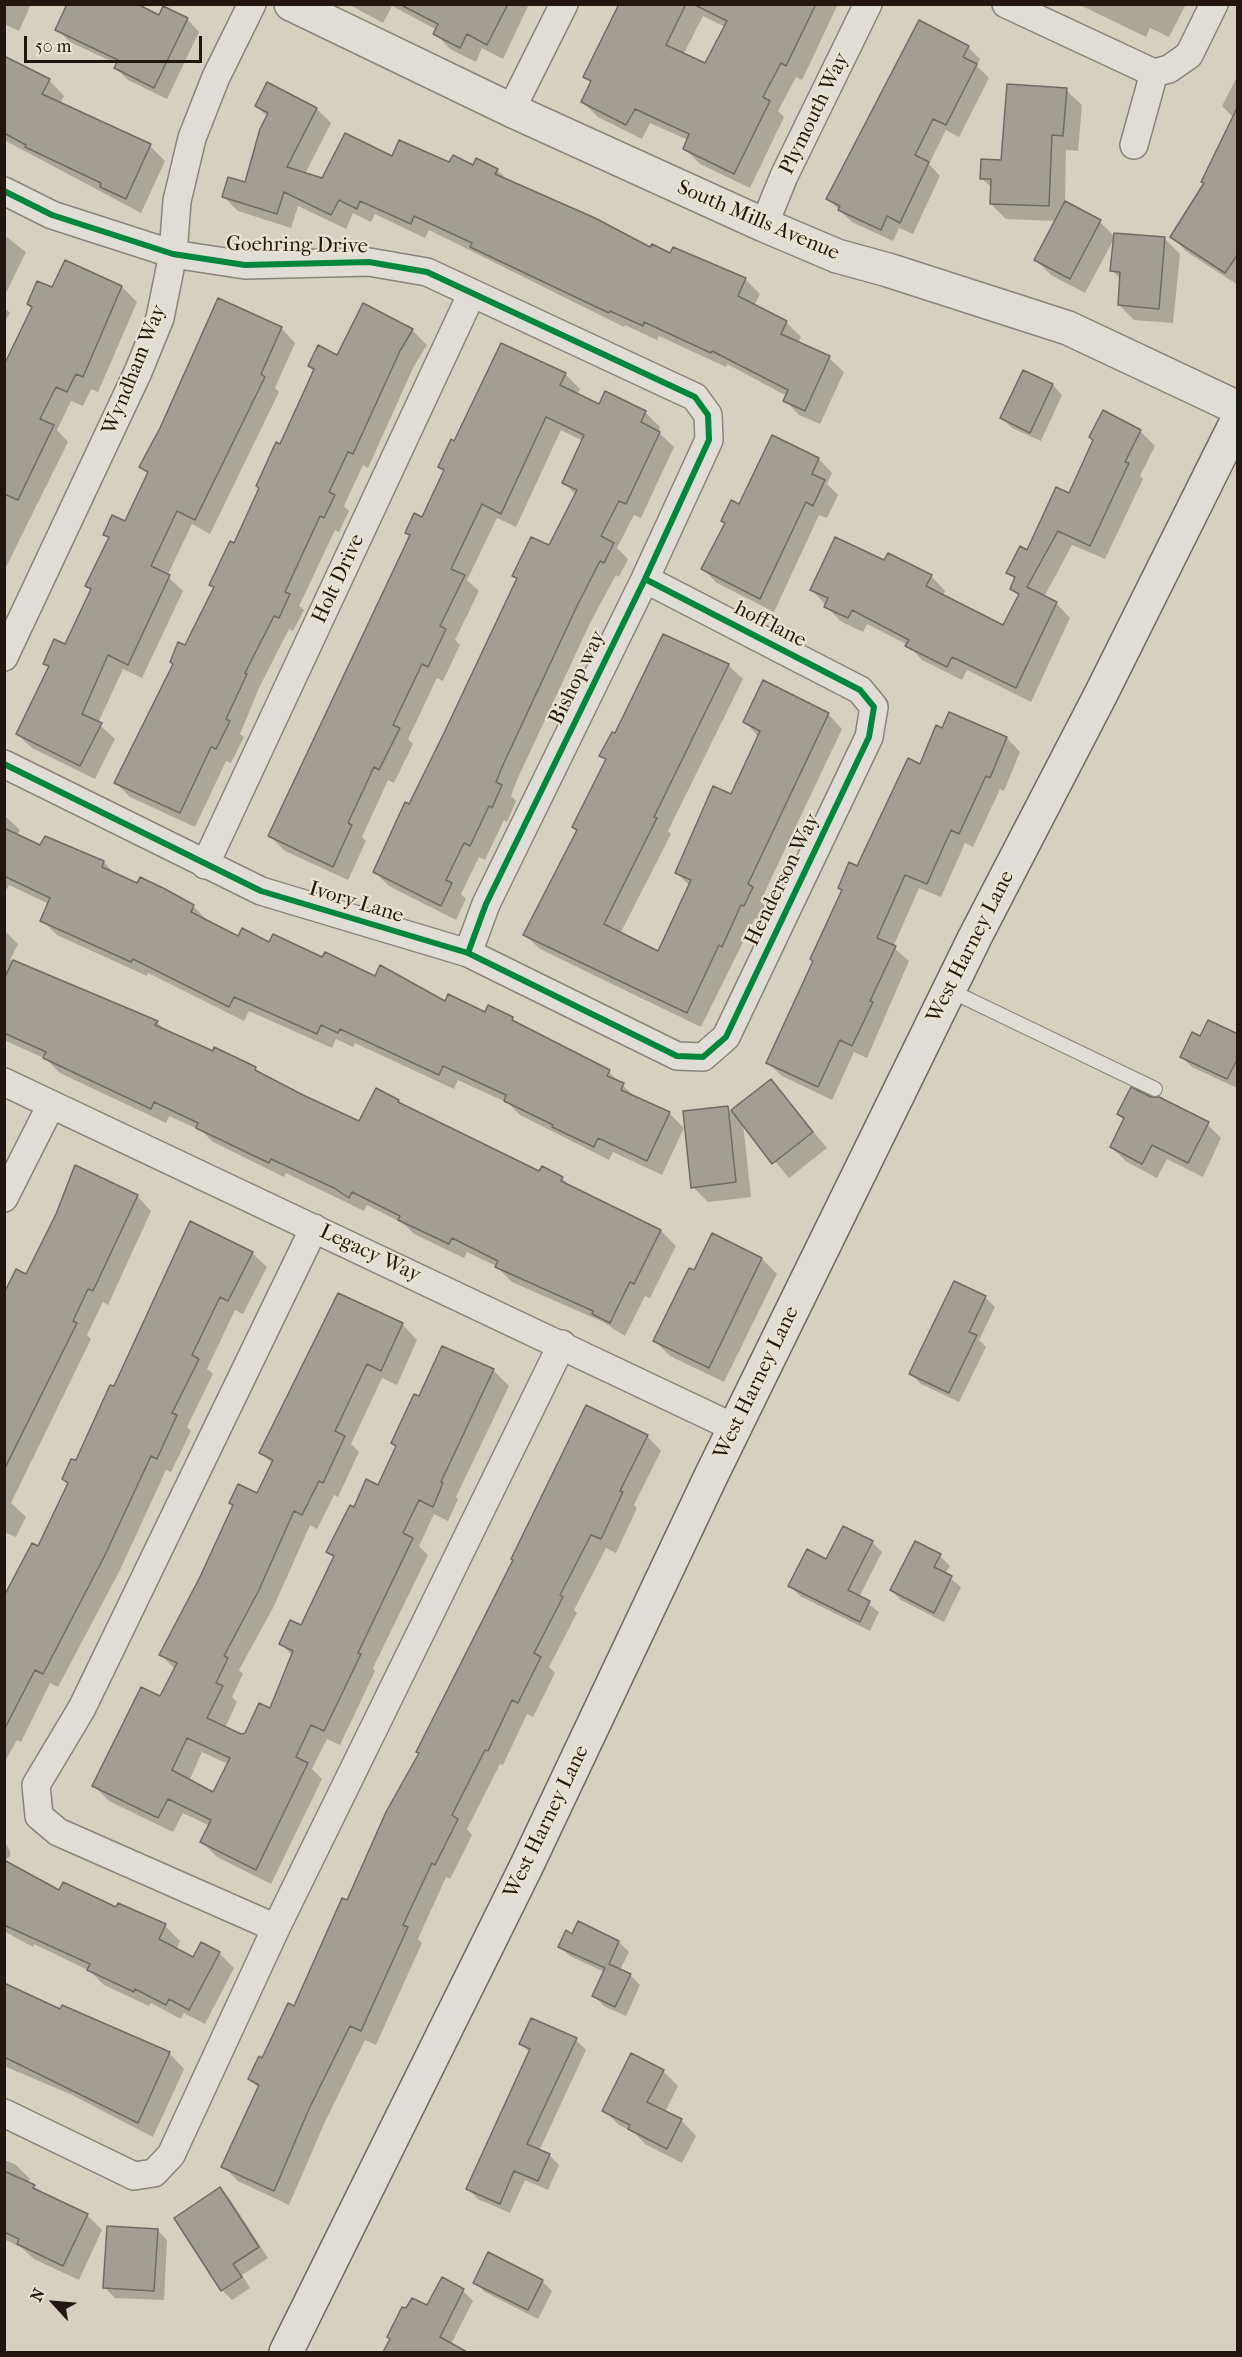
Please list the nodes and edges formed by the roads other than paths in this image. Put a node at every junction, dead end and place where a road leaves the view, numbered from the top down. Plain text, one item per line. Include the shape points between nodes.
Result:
1 (252, 4) edge
2 (291, 4) edge
3 (564, 4) edge
4 (868, 4) edge
5 (1006, 4) edge
6 (1214, 4) edge
7 (1154, 73) junction
8 (511, 110) junction
9 (1134, 145) dead end
10 (4, 191) edge
11 (764, 225) junction
12 (173, 254) junction
13 (472, 293) junction
14 (1238, 408) edge
15 (708, 415) joint
16 (1238, 419) edge
17 (645, 579) junction
18 (4, 657) edge
19 (874, 707) joint
20 (4, 764) edge
21 (205, 865) junction
22 (468, 953) junction
23 (949, 990) junction
24 (703, 1057) joint
25 (4, 1082) edge
26 (1155, 1089) dead end
27 (51, 1105) junction
28 (4, 1198) edge
29 (314, 1228) junction
30 (562, 1344) junction
31 (735, 1428) junction
32 (276, 1928) junction
33 (4, 2113) edge
34 (286, 2352) edge

1 - 12 street, Wyndham Way via 216,77 192,138 177,201
2 - 8 main road, South Mills Avenue
3 - 8 street
4 - 11 street, Plymouth Way
5 - 7 street
6 - 7 street via 1189,55 1169,69
7 - 9 street
8 - 11 main road, South Mills Avenue
10 - 12 street, Goehring Drive via 52,215
11 - 14 main road, South Mills Avenue via 837,256 1068,328
12 - 13 street, Goehring Drive via 245,265 369,262 427,272
12 - 18 street, Wyndham Way via 160,318 138,372
13 - 15 street, Goehring Drive via 695,397
13 - 21 street, Holt Drive
15 - 17 street, Bishop way via 709,440
16 - 23 main road, West Harney Lane
17 - 19 street, hoff lane via 860,690
17 - 22 street, Bishop way via 486,904
19 - 24 street, Henderson Way via 869,737 726,1037
20 - 21 street, Ivory Lane
21 - 22 street, Ivory Lane via 261,891
22 - 24 street, Ivory Lane via 677,1056
23 - 26 lane
23 - 31 main road, West Harney Lane
25 - 27 street, Legacy Way
27 - 28 street
27 - 29 street, Legacy Way
29 - 30 street, Legacy Way
29 - 32 street via 82,1708 36,1785 39,1816 58,1832
30 - 31 street, Legacy Way
30 - 32 street
31 - 34 main road, West Harney Lane via 527,1865
32 - 33 street via 171,2156 154,2173 134,2176

